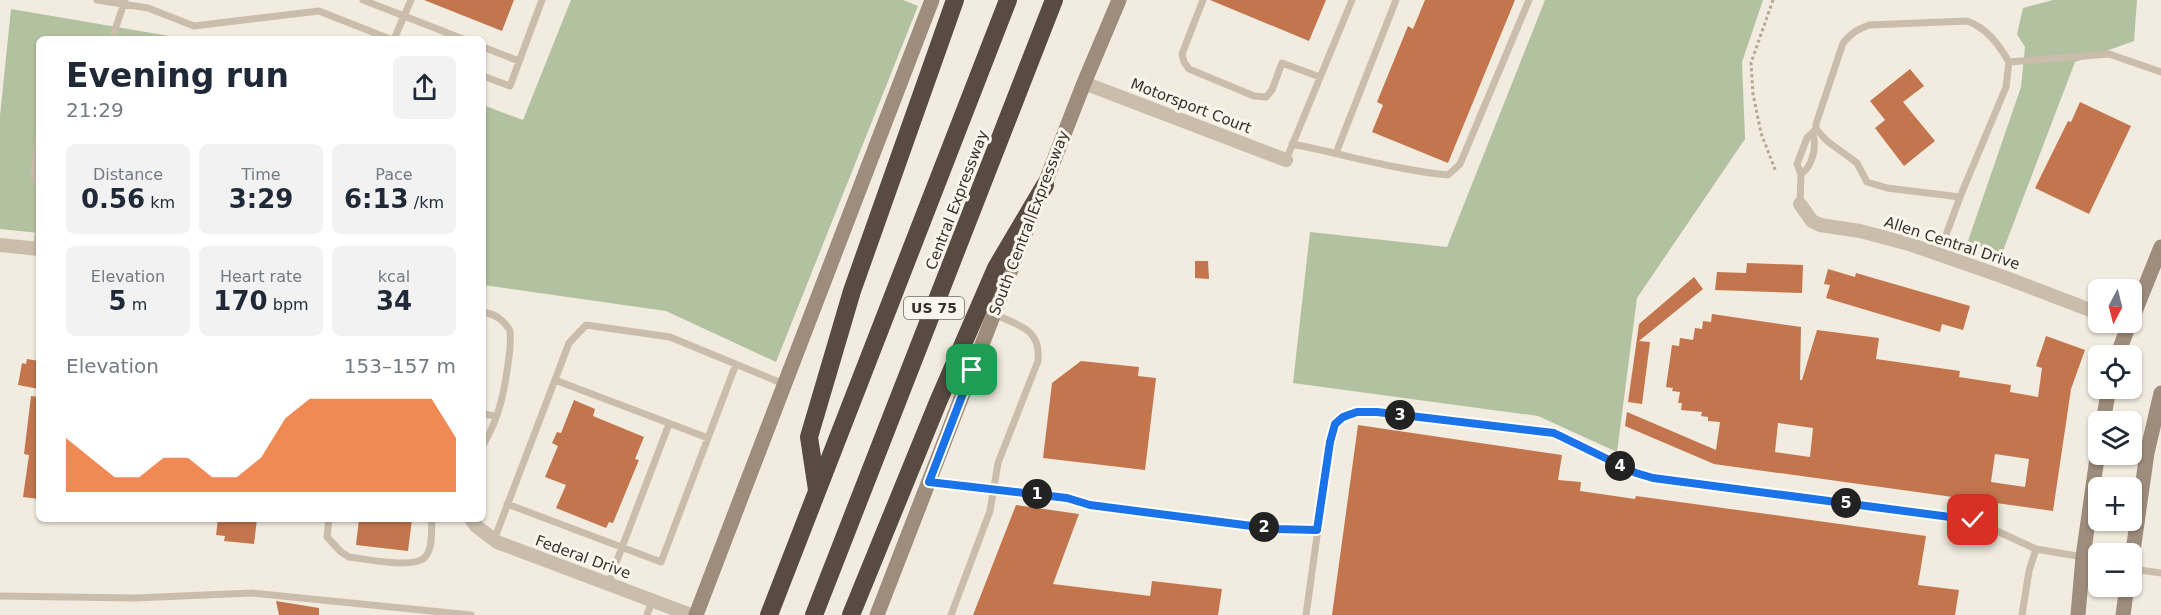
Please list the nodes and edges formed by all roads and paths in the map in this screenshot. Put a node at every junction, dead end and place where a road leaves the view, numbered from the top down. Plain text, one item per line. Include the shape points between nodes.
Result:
1 (97, 0) edge
2 (363, 0) edge
3 (411, 0) edge
4 (542, 0) edge
5 (932, 0) edge
6 (955, 0) edge
7 (1008, 0) edge
8 (1054, 0) edge
9 (1119, 0) edge
10 (1203, 0) edge
11 (1352, 0) edge
12 (1396, 0) edge
13 (1529, 0) edge
14 (1773, 0) edge
15 (124, 1) edge
16 (404, 16) junction
17 (113, 36) edge
18 (384, 36) edge
19 (394, 36) edge
20 (455, 36) edge
21 (486, 48) edge
22 (519, 61) junction
23 (2009, 62) junction
24 (2161, 72) edge
25 (486, 77) edge
26 (1320, 77) junction
27 (1084, 83) junction
28 (1815, 132) junction
29 (1292, 144) junction
30 (1336, 153) junction
31 (36, 157) edge
32 (1286, 160) joint
33 (1776, 172) dead end
34 (1802, 174) junction
35 (36, 181) edge
36 (1045, 185) junction
37 (1960, 197) junction
38 (1800, 204) joint
39 (0, 245) edge
40 (2161, 247) edge
41 (36, 249) edge
42 (1939, 254) junction
43 (2142, 292) edge
44 (2088, 309) edge
45 (486, 313) edge
46 (994, 314) junction
47 (736, 364) junction
48 (555, 380) junction
49 (784, 384) junction
50 (2161, 393) edge
51 (486, 414) edge
52 (496, 416) junction
53 (669, 424) junction
54 (708, 438) junction
55 (486, 440) edge
56 (2096, 465) edge
57 (929, 482) junction
58 (994, 488) junction
59 (817, 492) junction
60 (507, 504) junction
61 (329, 522) edge
62 (432, 522) edge
63 (474, 522) edge
64 (1317, 530) junction
65 (494, 540) junction
66 (2135, 543) edge
67 (622, 548) junction
68 (2036, 549) junction
69 (2083, 556) junction
70 (2142, 570) edge
71 (2161, 573) edge
72 (608, 584) junction
73 (0, 596) edge
74 (2125, 597) edge
75 (652, 600) junction
76 (471, 615) edge
77 (647, 615) edge
78 (692, 615) edge
79 (696, 615) edge
80 (770, 615) edge
81 (814, 615) edge
82 (851, 615) edge
83 (877, 615) edge
84 (951, 615) edge
85 (1306, 615) edge
86 (2022, 615) edge
87 (2078, 615) edge
88 (2123, 615) edge

1 - 15 lane
2 - 16 lane
3 - 16 lane
4 - 22 lane
5 - 49 main road
6 - 59 highway via 852,291 809,437
7 - 59 highway, Central Expressway / US 75
8 - 81 highway, Central Expressway / US 75
9 - 27 main road, South Central Expressway
10 - 26 lane via 1182,54 1189,69 1254,96 1266,97 1282,63
11 - 26 lane
12 - 30 lane
13 - 30 lane via 1460,164 1448,175 1416,172
14 - 33 path via 1751,63 1761,133
15 - 17 lane
15 - 18 lane via 194,26 319,11
16 - 19 lane
16 - 20 lane
21 - 22 lane
22 - 25 lane via 510,86
23 - 24 lane via 2109,54
23 - 28 lane via 1997,43 1968,21 1869,25 1850,34 1844,43
23 - 37 lane via 2006,87
26 - 29 lane
27 - 32 street, Motorsport Court
27 - 36 main road, South Central Expressway
28 - 34 lane via 1809,169
28 - 34 lane via 1807,138 1797,164
28 - 37 lane via 1857,163 1867,182
29 - 30 lane
29 - 32 lane
31 - 35 lane
34 - 38 lane
36 - 46 main road, South Central Expressway
36 - 82 highway via 996,268
37 - 42 lane
38 - 42 street, Allen Central Drive via 1812,221 1820,225 1860,231
39 - 41 street
40 - 43 main road
42 - 44 street, Allen Central Drive
45 - 52 lane via 501,318 510,331 503,392
46 - 57 main road, South Central Expressway
46 - 58 lane via 1030,332 1039,349 1038,361 998,463
47 - 48 lane via 670,337 586,325 569,343
47 - 49 lane
47 - 54 lane
48 - 53 lane
48 - 60 lane
49 - 79 main road
50 - 66 main road
51 - 52 lane
52 - 55 lane
53 - 54 lane
53 - 67 lane
54 - 67 lane via 661,562
56 - 69 main road
57 - 58 lane
57 - 83 main road, South Central Expressway
58 - 64 lane via 1090,505 1275,529
58 - 84 lane via 990,511
59 - 80 highway, Central Expressway / US 75
60 - 65 lane
60 - 67 lane
61 - 62 lane via 327,537 349,557 409,563 421,561 427,555
63 - 65 street, Federal Drive
64 - 68 lane via 1335,424 1357,412 1377,412 1554,433 1653,478 1973,520
64 - 85 lane
65 - 72 street, Federal Drive
67 - 72 lane
68 - 69 lane
68 - 86 lane
69 - 87 main road
70 - 71 lane
72 - 75 street, Federal Drive
73 - 76 lane via 135,598 252,593
74 - 88 main road
75 - 77 lane
75 - 78 street, Federal Drive

